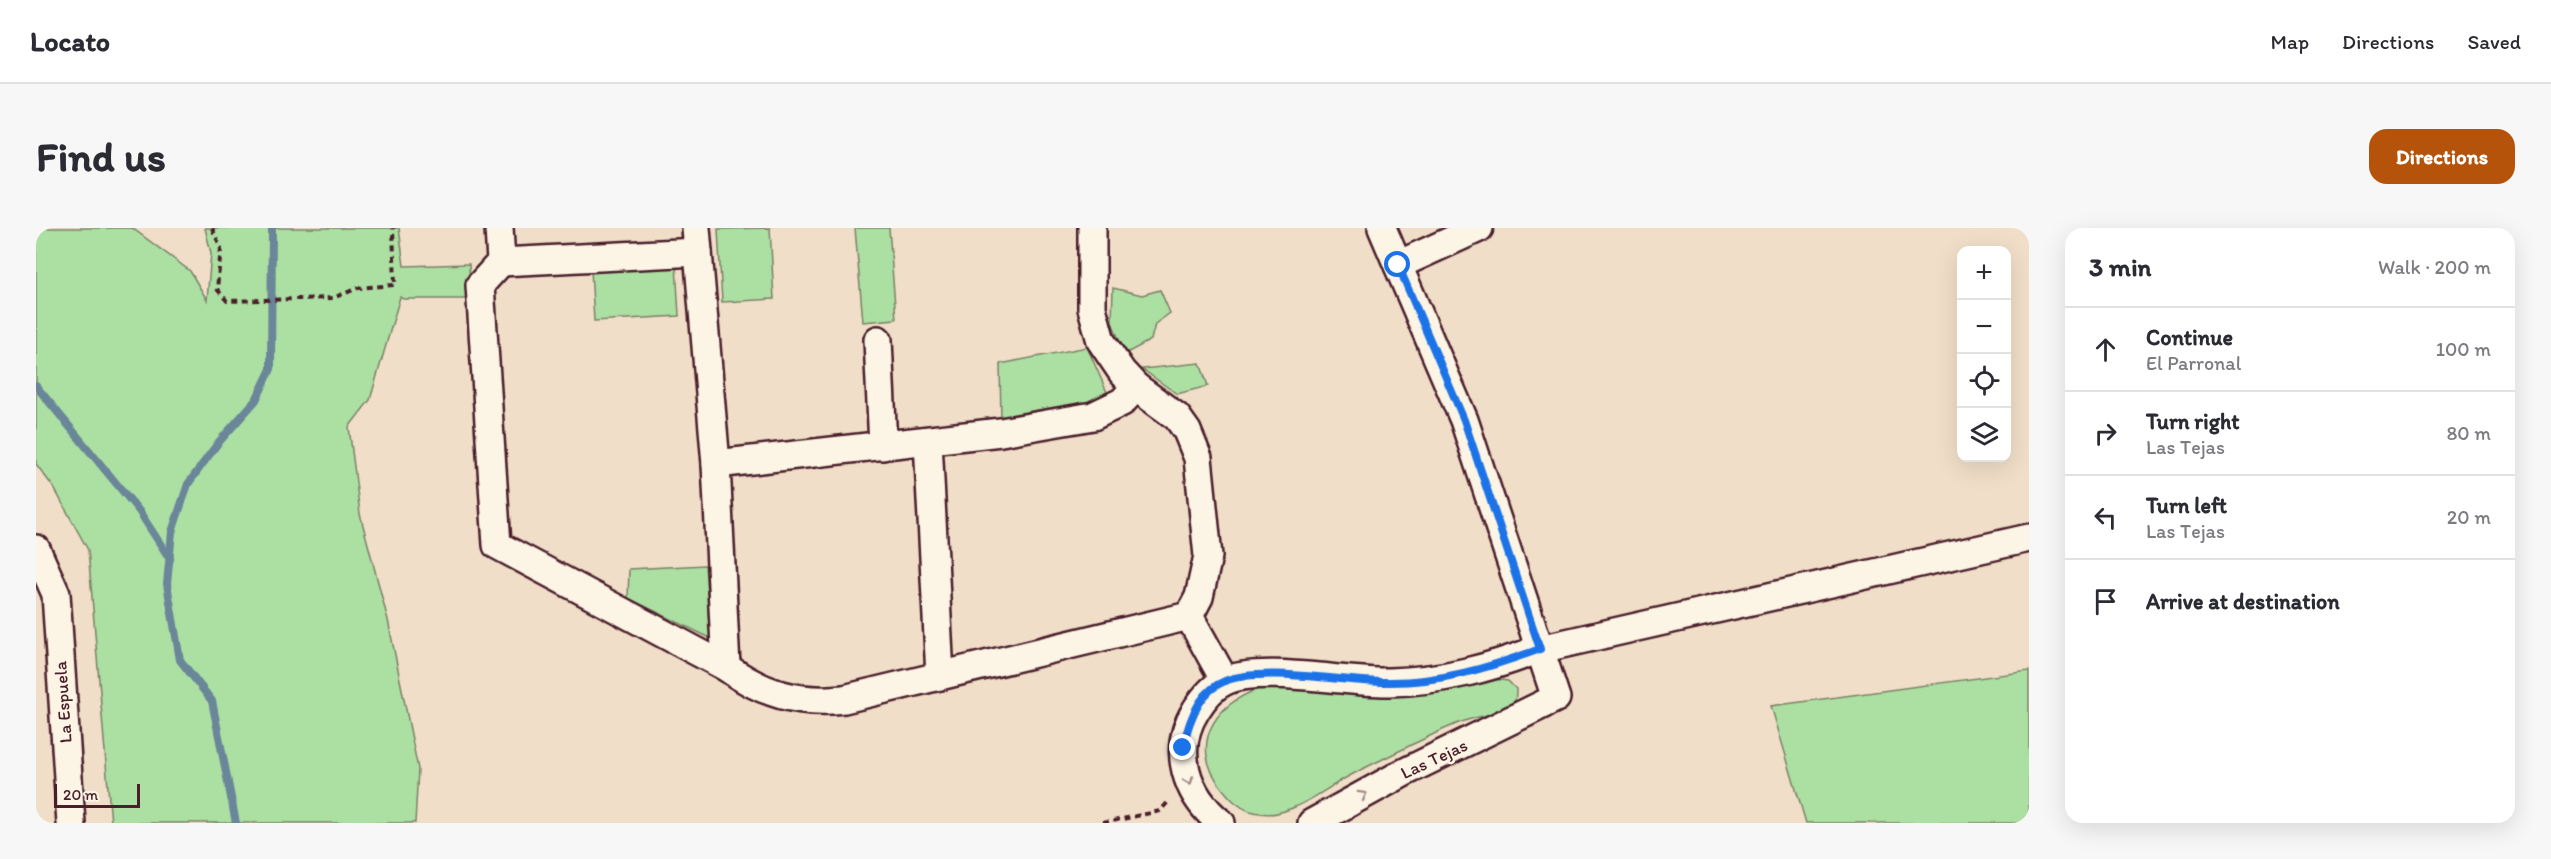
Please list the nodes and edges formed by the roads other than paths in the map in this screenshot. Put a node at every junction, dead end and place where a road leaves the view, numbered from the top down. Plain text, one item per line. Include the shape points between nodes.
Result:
1 (499, 228) edge
2 (1092, 228) edge
3 (1382, 228) edge
4 (1479, 228) edge
5 (697, 235) edge
6 (501, 262) junction
7 (1398, 265) junction
8 (878, 340) dead end
9 (1136, 387) junction
10 (928, 441) junction
11 (883, 446) junction
12 (716, 464) junction
13 (2029, 538) edge
14 (36, 549) edge
15 (1189, 616) junction
16 (1540, 649) junction
17 (726, 667) junction
18 (940, 676) junction
19 (1226, 681) junction
20 (71, 823) edge
21 (1221, 823) edge
22 (1312, 823) edge

1 - 6 street
2 - 9 street via 1095,325 1110,356
3 - 7 street
4 - 7 street
5 - 6 street
5 - 12 street
6 - 17 street via 480,285 497,545
7 - 16 street via 1464,420
8 - 11 street
9 - 10 street via 1122,402 1093,416
9 - 15 street via 1177,417 1198,458 1208,556 1199,597
10 - 11 street
10 - 18 street
11 - 12 street
12 - 17 street
13 - 16 street
14 - 20 street, La Espuela via 56,594
15 - 18 street
15 - 19 street
16 - 19 street via 1473,672 1416,681 1263,675
22 -> 16 street, Las Tejas via 1403,773 1556,698
17 - 18 street via 776,695 821,701
19 -> 21 street via 1206,696 1192,716 1183,748 1188,781 1207,812

